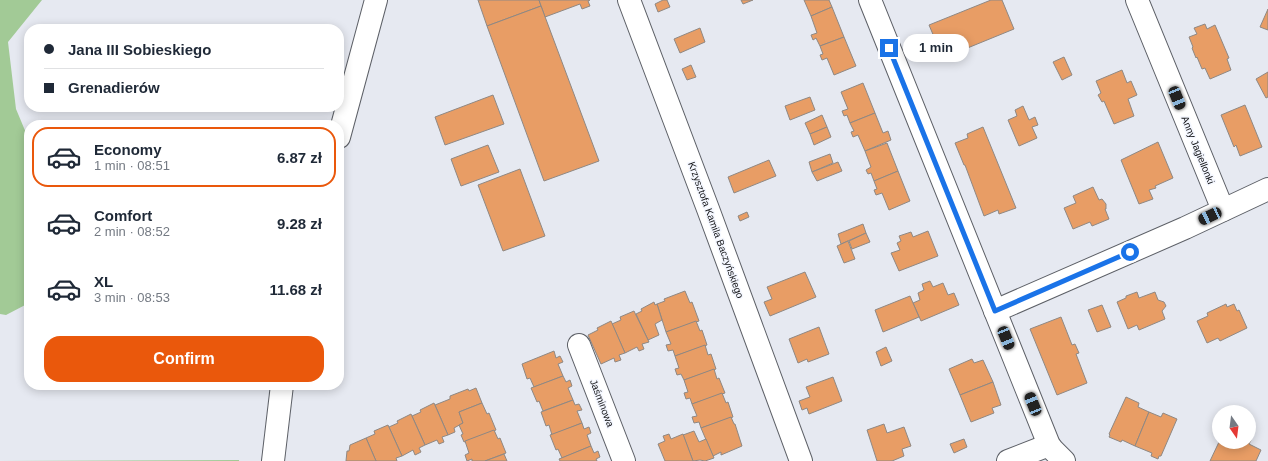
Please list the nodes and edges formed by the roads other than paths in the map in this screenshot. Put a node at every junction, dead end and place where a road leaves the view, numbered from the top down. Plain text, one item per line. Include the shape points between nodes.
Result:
1 (376, 0) edge
2 (629, 0) edge
3 (870, 0) edge
4 (1137, 0) edge
5 (344, 120) edge
6 (1268, 189) edge
7 (1223, 210) junction
8 (995, 311) junction
9 (579, 345) dead end
10 (281, 390) edge
11 (1049, 444) junction
12 (273, 461) edge
13 (624, 461) edge
14 (801, 461) edge
15 (1008, 461) edge
16 (1064, 461) edge

1 - 5 street
2 - 14 street, Krzysztofa Kamila Baczyńskiego
3 - 8 street
4 - 7 street, Anny Jagiellonki
6 - 7 street
7 - 8 street
8 - 11 street
9 - 13 street, Jaśminowa
10 - 12 street
11 - 15 street
11 - 16 street

